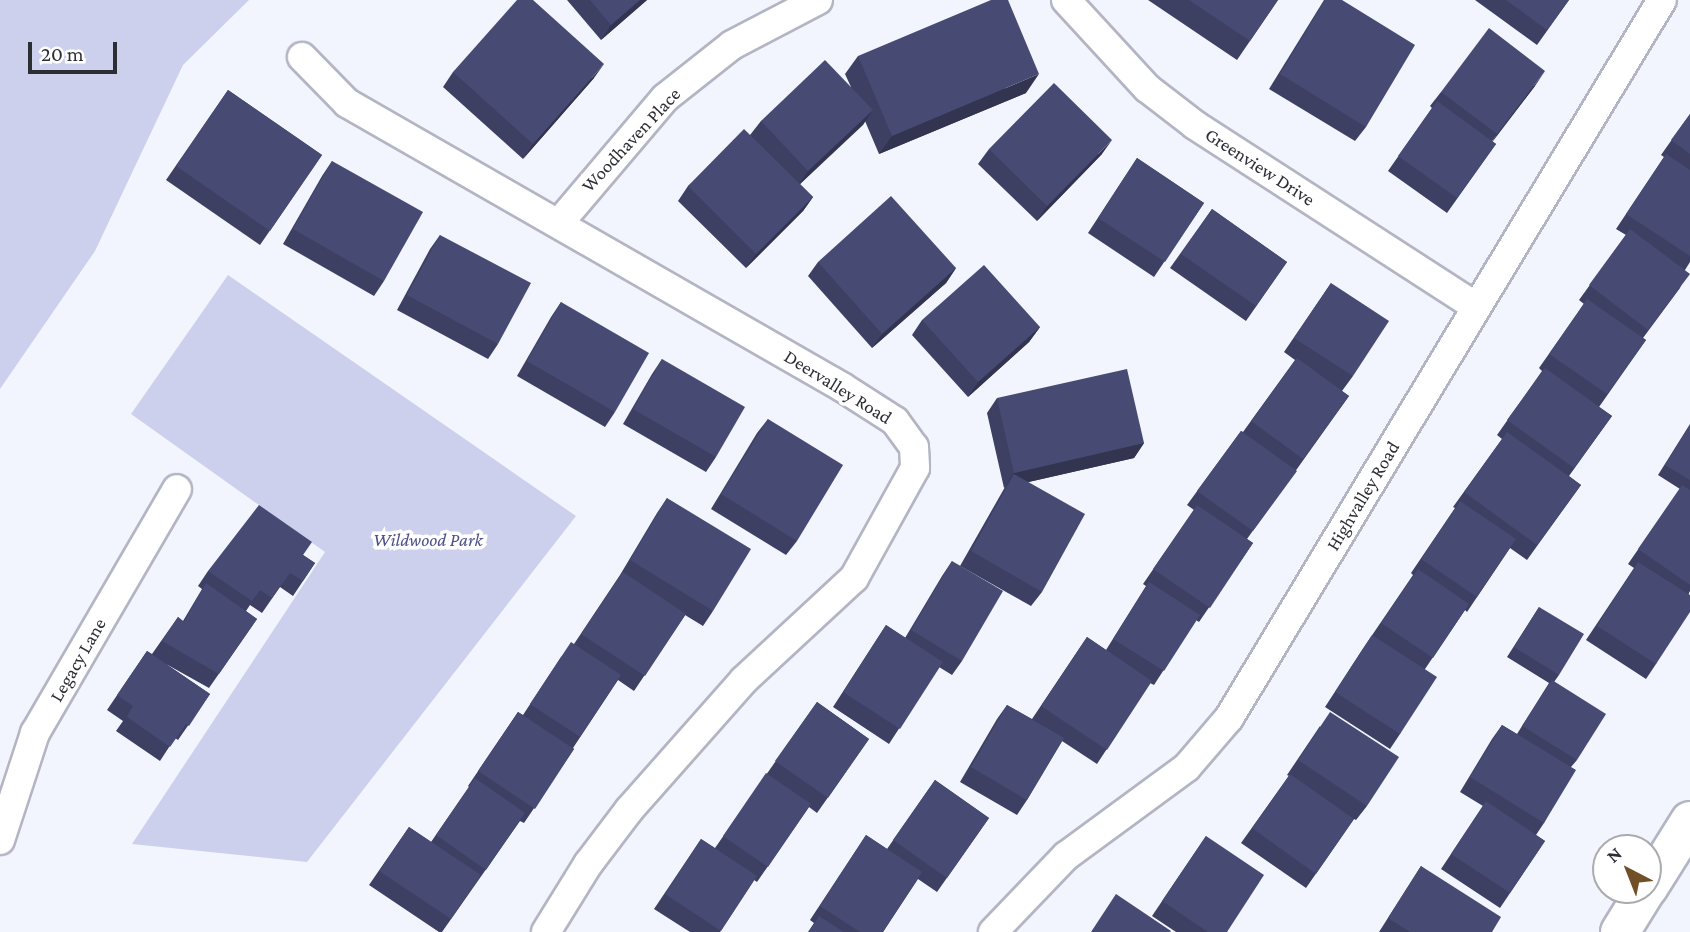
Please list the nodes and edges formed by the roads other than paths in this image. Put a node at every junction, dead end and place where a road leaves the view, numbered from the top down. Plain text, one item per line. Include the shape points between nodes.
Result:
1 (818, 0) edge
2 (1066, 0) edge
3 (1662, 0) edge
4 (303, 57) dead end
5 (559, 223) junction
6 (1476, 307) junction
7 (177, 489) dead end
8 (1690, 821) edge
9 (0, 840) edge
10 (1662, 865) edge
11 (1638, 904) edge
12 (546, 932) edge
13 (993, 932) edge
14 (1620, 932) edge

1 - 5 street, Woodhaven Place via 732,45 665,98
2 - 6 street, Greenview Drive via 1138,79 1195,125
3 - 6 street, Highvalley Road
4 - 5 street, Deervalley Road via 347,103
5 - 12 street, Deervalley Road via 895,421 914,447 915,468 854,578 744,680 638,800 588,864
6 - 13 street, Highvalley Road via 1229,718 1187,766 1066,856
7 - 9 street, Legacy Lane via 35,733
8 - 10 main road
11 - 14 main road

